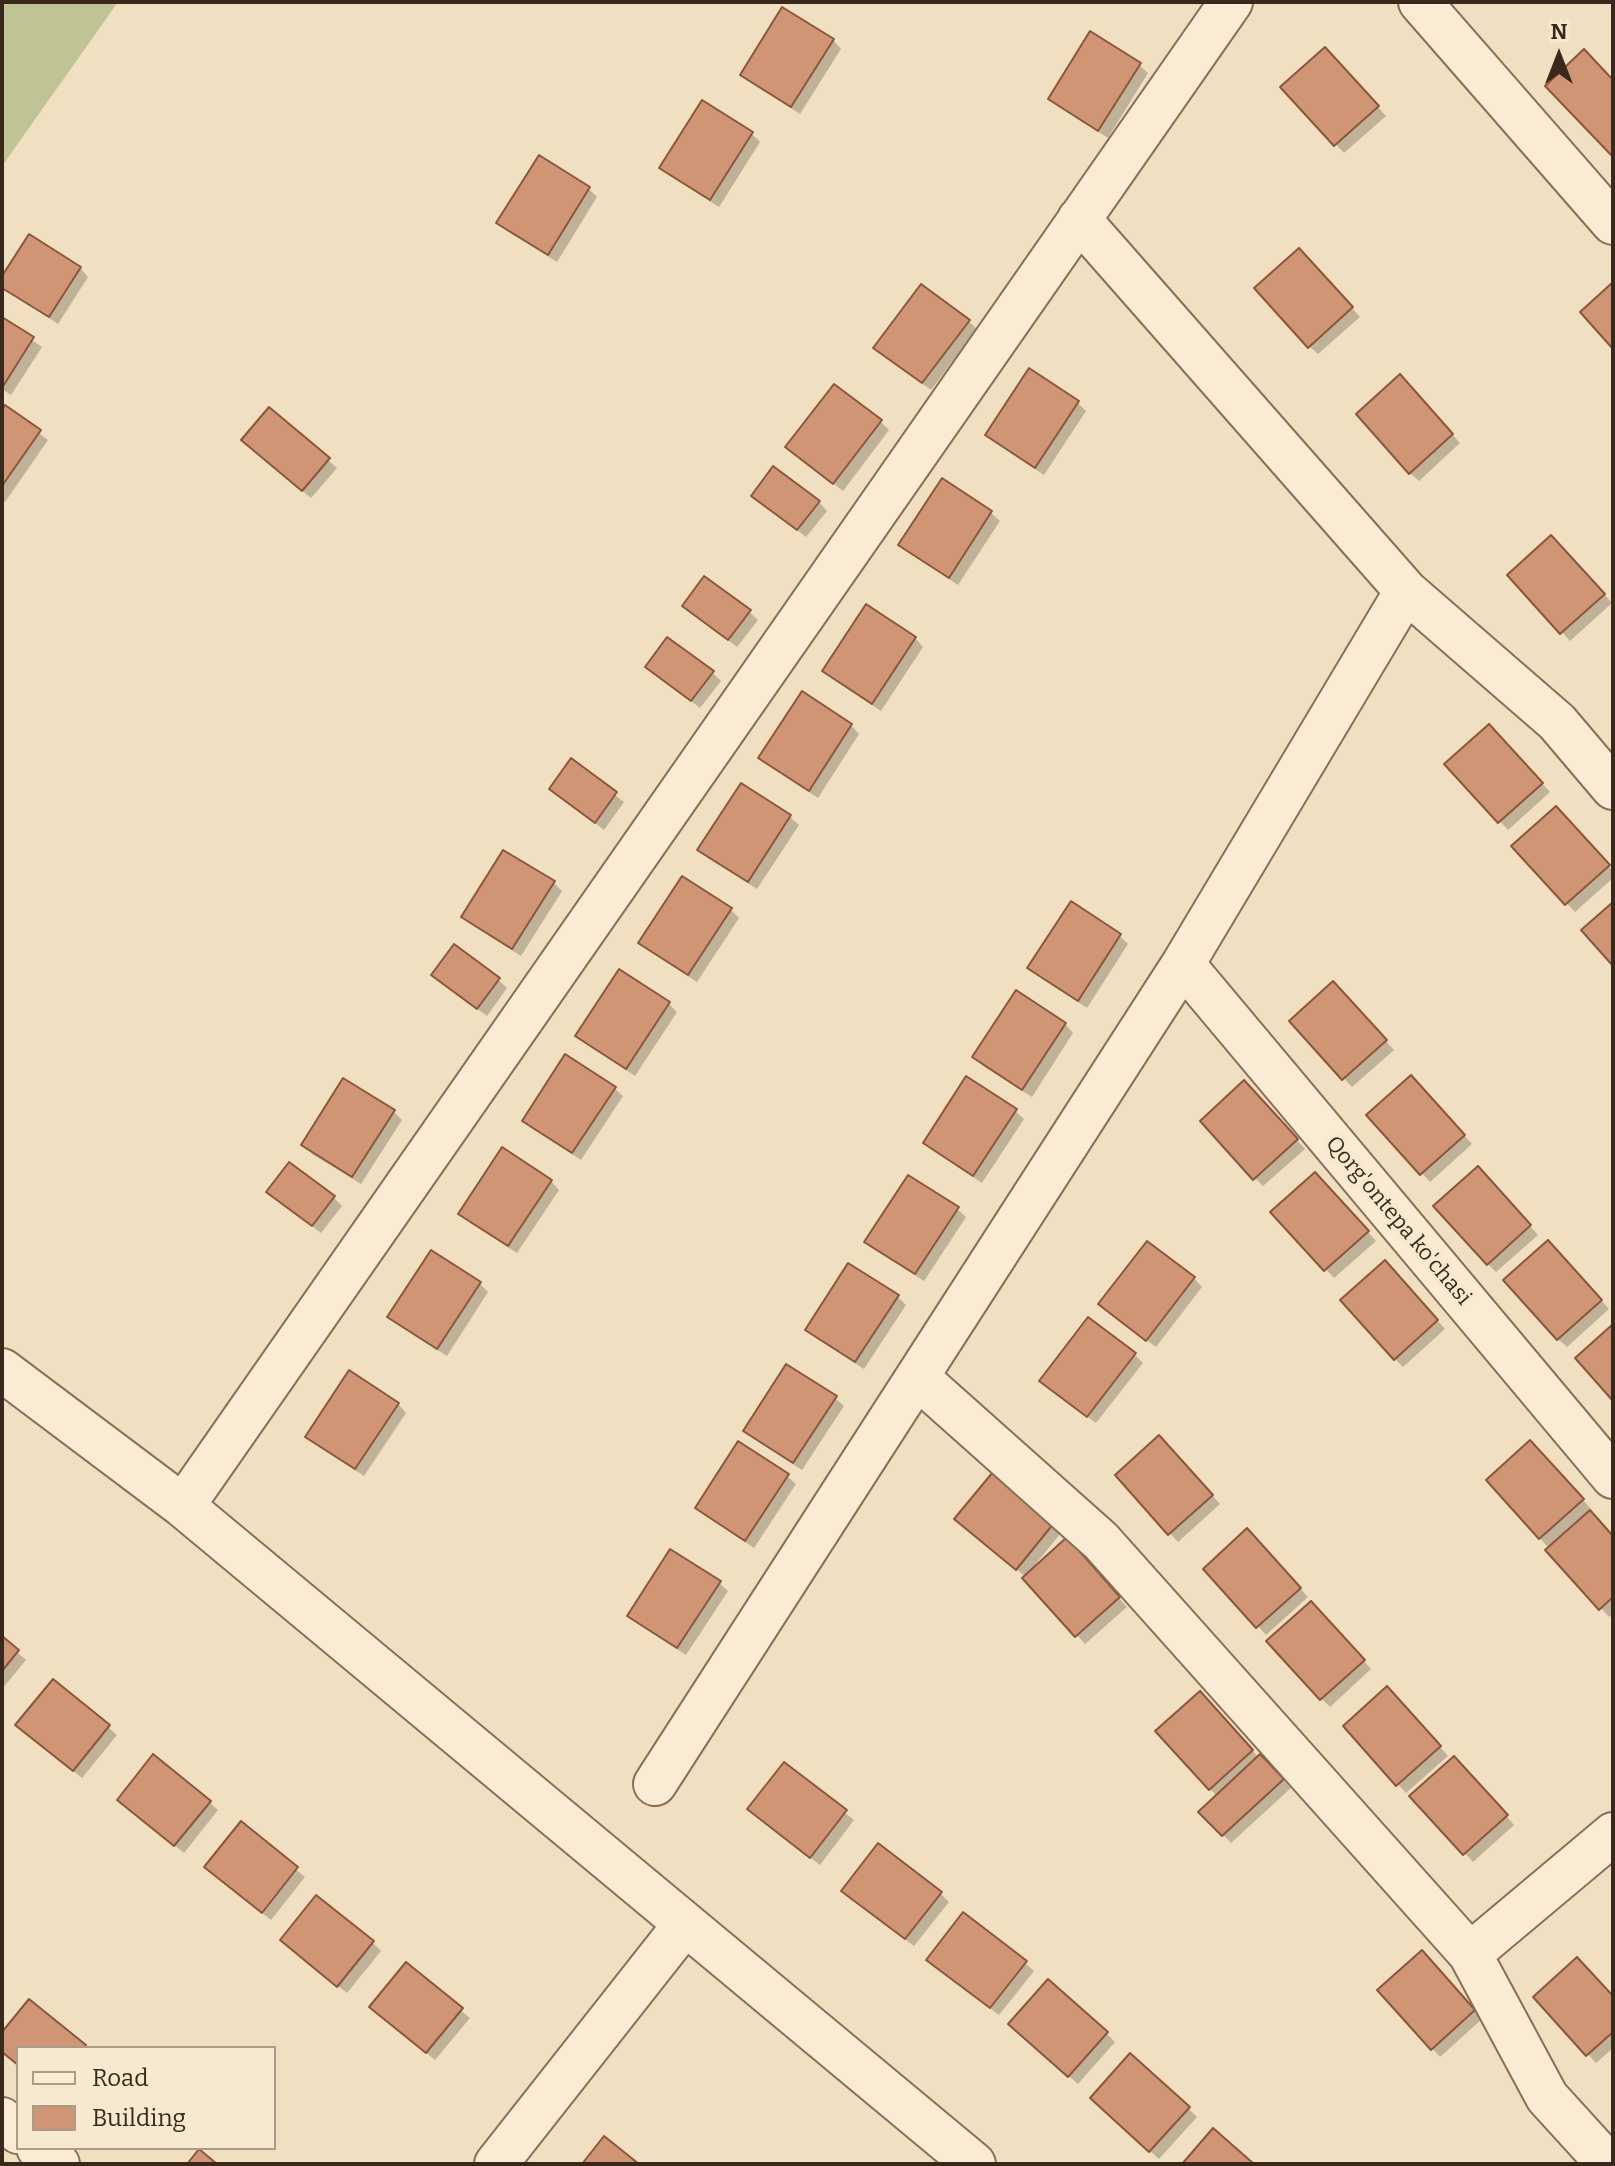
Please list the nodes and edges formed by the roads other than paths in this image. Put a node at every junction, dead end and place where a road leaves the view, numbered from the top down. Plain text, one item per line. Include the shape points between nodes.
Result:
1 (1231, 2) edge
2 (1420, 2) edge
3 (1079, 219) junction
4 (1613, 223) edge
5 (1406, 591) junction
6 (1613, 788) edge
7 (1183, 964) junction
8 (2, 1370) edge
9 (917, 1377) junction
10 (1613, 1477) edge
11 (183, 1506) junction
12 (655, 1784) dead end
13 (1613, 1834) edge
14 (685, 1924) junction
15 (1470, 1954) junction
16 (40, 2150) edge
17 (58, 2164) edge
18 (496, 2164) edge
19 (974, 2164) edge
20 (1608, 2164) edge

1 - 3 street
2 - 4 street
3 - 5 street
3 - 11 street
5 - 6 street via 1557,722
5 - 7 street
7 - 9 street
7 - 10 street, Qorg'ontepa ko'chasi
8 - 11 street
9 - 12 street
9 - 15 street via 1101,1541
11 - 14 street
13 - 15 street
14 - 18 street
14 - 19 street
15 - 20 street via 1547,2097
16 - 17 street

